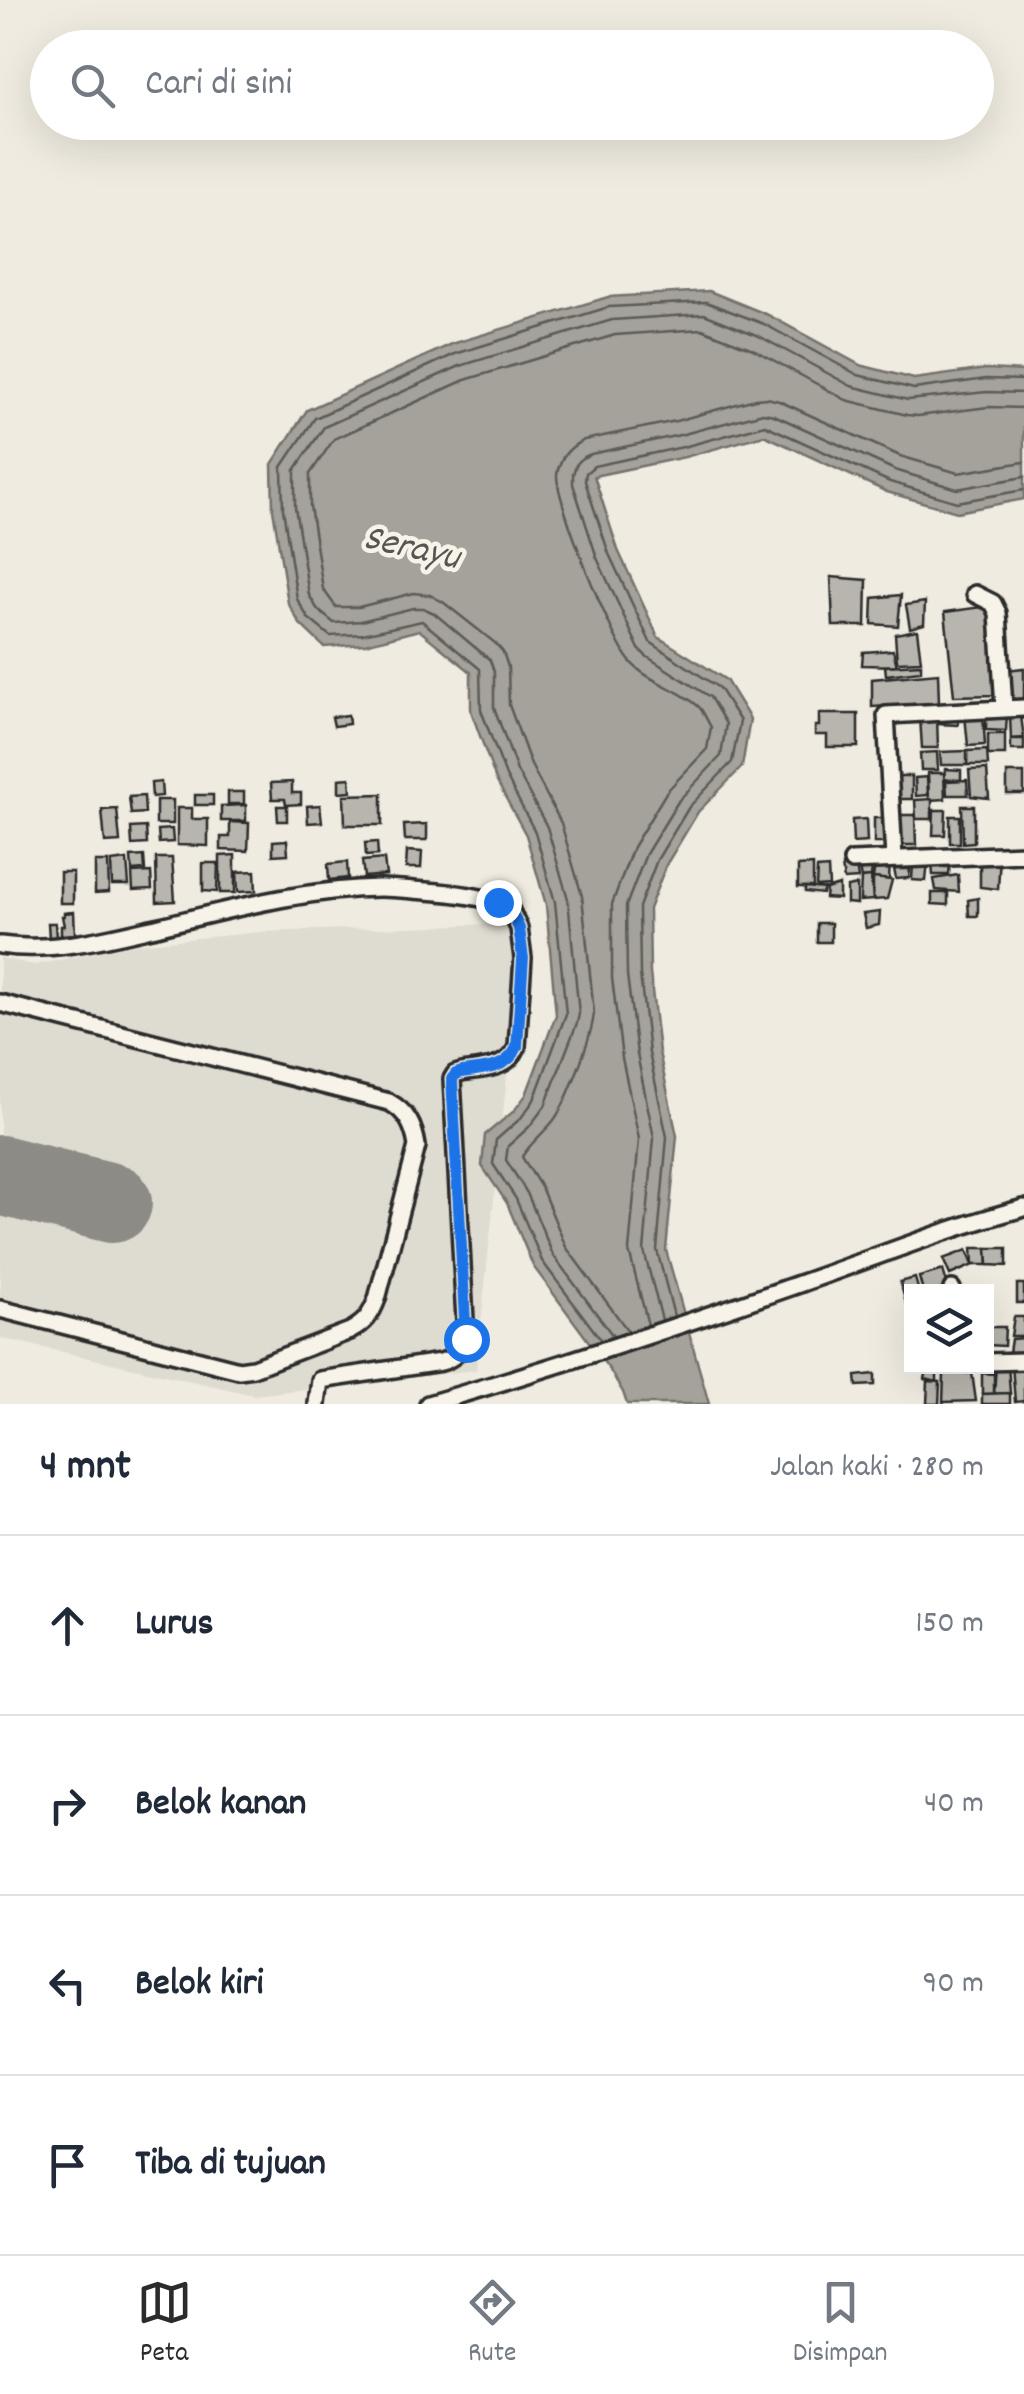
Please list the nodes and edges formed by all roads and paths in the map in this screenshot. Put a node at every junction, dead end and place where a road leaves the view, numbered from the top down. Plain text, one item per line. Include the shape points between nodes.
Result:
1 (974, 594) dead end
2 (1004, 708) junction
3 (1024, 708) edge
4 (1024, 854) edge
5 (894, 858) junction
6 (852, 861) dead end
7 (0, 946) edge
8 (0, 1004) edge
9 (1024, 1208) edge
10 (0, 1309) edge
11 (1024, 1361) edge
12 (994, 1362) edge
13 (317, 1404) edge
14 (428, 1404) edge

1 - 2 street via 998,613
2 - 3 street
2 - 5 street via 886,715
4 - 5 street
5 - 6 street
7 - 13 street via 104,940 268,900 366,889 446,892 509,907 523,958 517,1047 502,1065 452,1079 466,1339 447,1361 320,1380
8 - 10 street via 388,1102 408,1118 416,1146 378,1300 350,1331 240,1370
9 - 14 street
11 - 12 street

